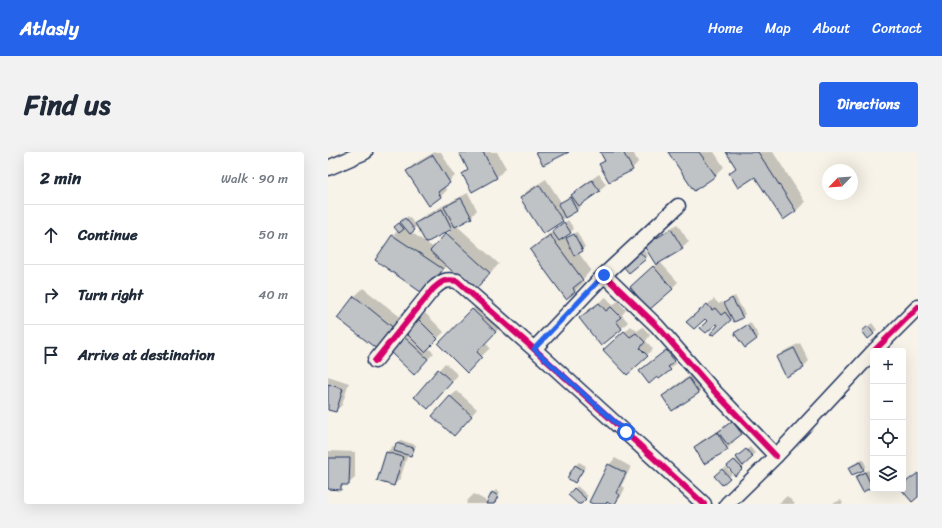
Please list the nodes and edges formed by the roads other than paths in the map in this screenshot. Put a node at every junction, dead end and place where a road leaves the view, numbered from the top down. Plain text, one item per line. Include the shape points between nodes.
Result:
1 (365, 152) edge
2 (328, 168) edge
3 (678, 206) dead end
4 (604, 275) junction
5 (918, 307) edge
6 (876, 348) edge
7 (534, 349) junction
8 (870, 354) edge
9 (375, 361) dead end
10 (776, 456) junction
11 (704, 504) edge
12 (727, 504) edge

1 - 2 street
3 - 4 street
4 - 7 street
4 - 10 street via 657,326
5 - 6 street
7 - 9 street via 457,282 449,280 440,282 433,289
7 - 11 street
8 - 10 street
10 - 12 street

